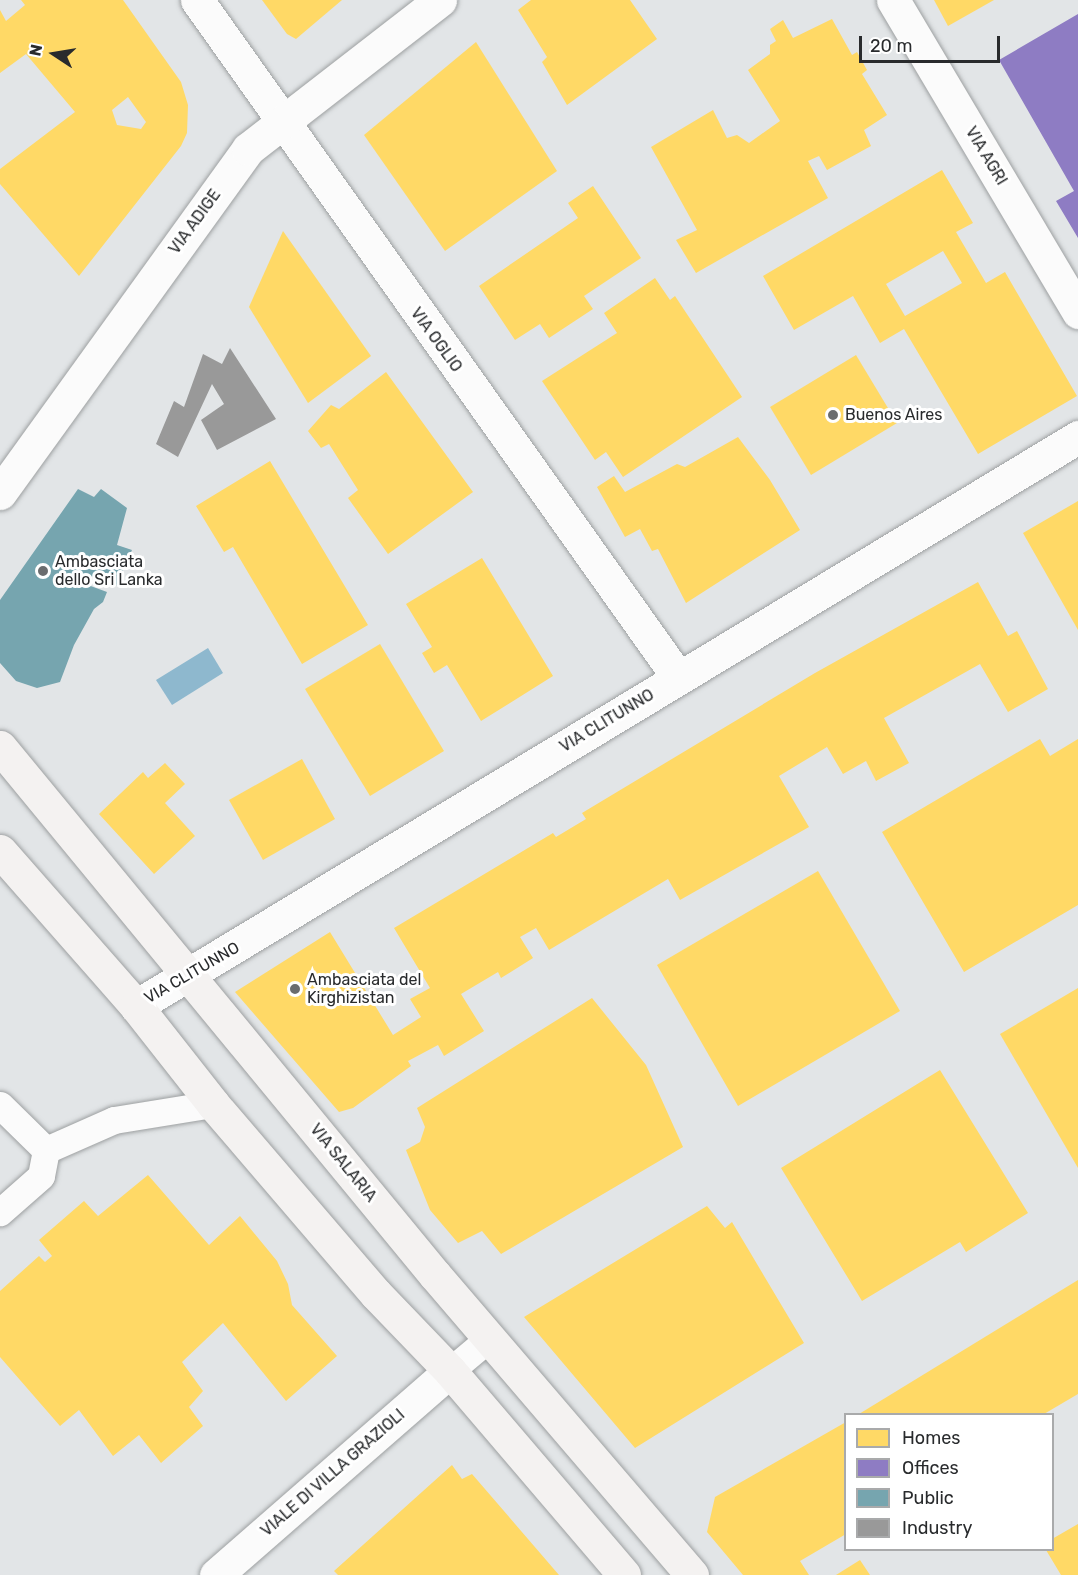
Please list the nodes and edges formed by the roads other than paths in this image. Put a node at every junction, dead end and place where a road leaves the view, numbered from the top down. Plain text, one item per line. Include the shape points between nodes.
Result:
1 (196, 0) edge
2 (440, 0) edge
3 (893, 0) edge
4 (282, 124) junction
5 (1078, 312) edge
6 (1078, 436) edge
7 (0, 493) edge
8 (678, 678) junction
9 (0, 747) edge
10 (0, 851) edge
11 (189, 975) junction
12 (136, 1006) junction
13 (213, 1104) junction
14 (0, 1105) edge
15 (46, 1150) junction
16 (0, 1212) edge
17 (488, 1339) junction
18 (450, 1371) junction
19 (216, 1575) edge
20 (624, 1575) edge
21 (692, 1575) edge

1 - 4 street, VIA OGLIO
2 - 4 street, VIA ADIGE
3 - 5 street, VIA AGRI
4 - 7 street, VIA ADIGE via 248,149
4 - 8 street, VIA OGLIO
6 - 8 street, VIA CLITUNNO
8 - 11 street, VIA CLITUNNO
9 - 11 main road, VIA SALARIA
10 - 12 main road
11 - 12 street, VIA CLITUNNO
11 - 17 main road, VIA SALARIA
12 - 13 main road
13 - 15 lane via 114,1120
13 - 18 main road via 376,1294
14 - 15 lane
15 - 16 lane via 41,1176
17 - 18 lane
17 - 21 main road, VIA SALARIA
18 - 19 street, VIALE DI VILLA GRAZIOLI
18 - 20 main road

